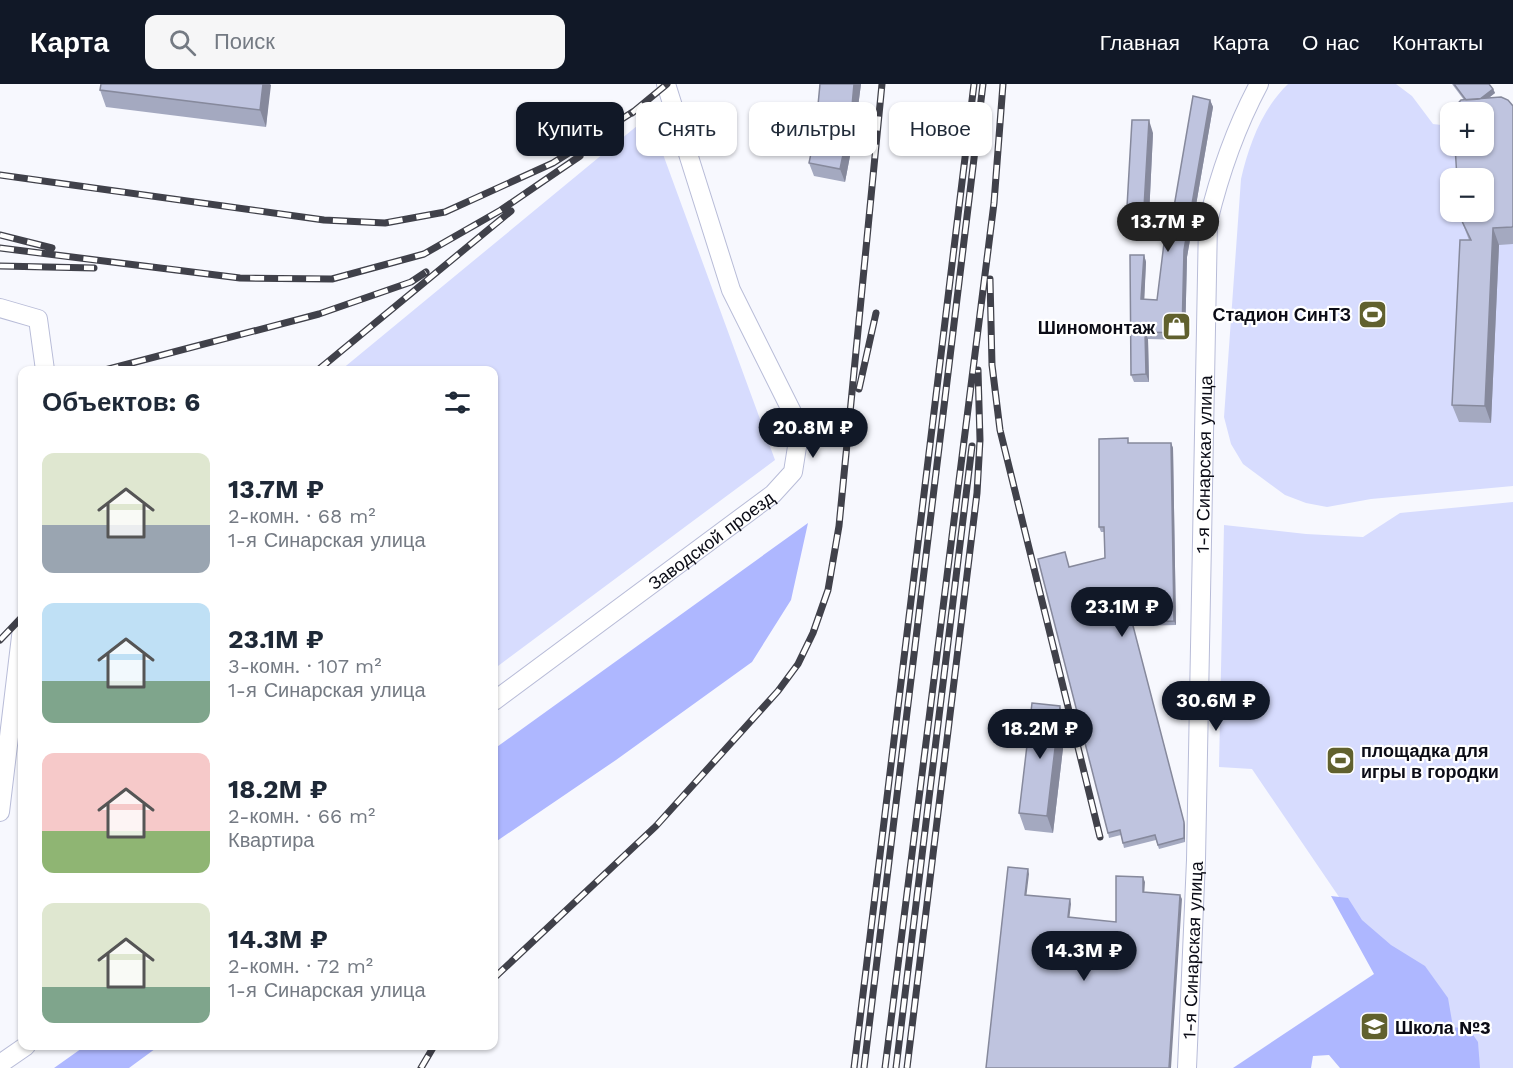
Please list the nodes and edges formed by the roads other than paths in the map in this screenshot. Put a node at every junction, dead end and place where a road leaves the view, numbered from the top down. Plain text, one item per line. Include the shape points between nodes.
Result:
1 (666, 84) edge
2 (1259, 84) edge
3 (0, 308) edge
4 (44, 366) edge
5 (18, 661) edge
6 (498, 698) edge
7 (0, 812) edge
8 (20, 1050) edge
9 (0, 1064) edge
10 (1187, 1068) edge

1 - 6 street, Заводской проезд via 731,290 800,428 793,472 773,494
2 - 10 street, 1-я Синарская улица via 1233,135 1208,222 1196,861
3 - 4 street via 38,319
5 - 7 street
8 - 9 street

